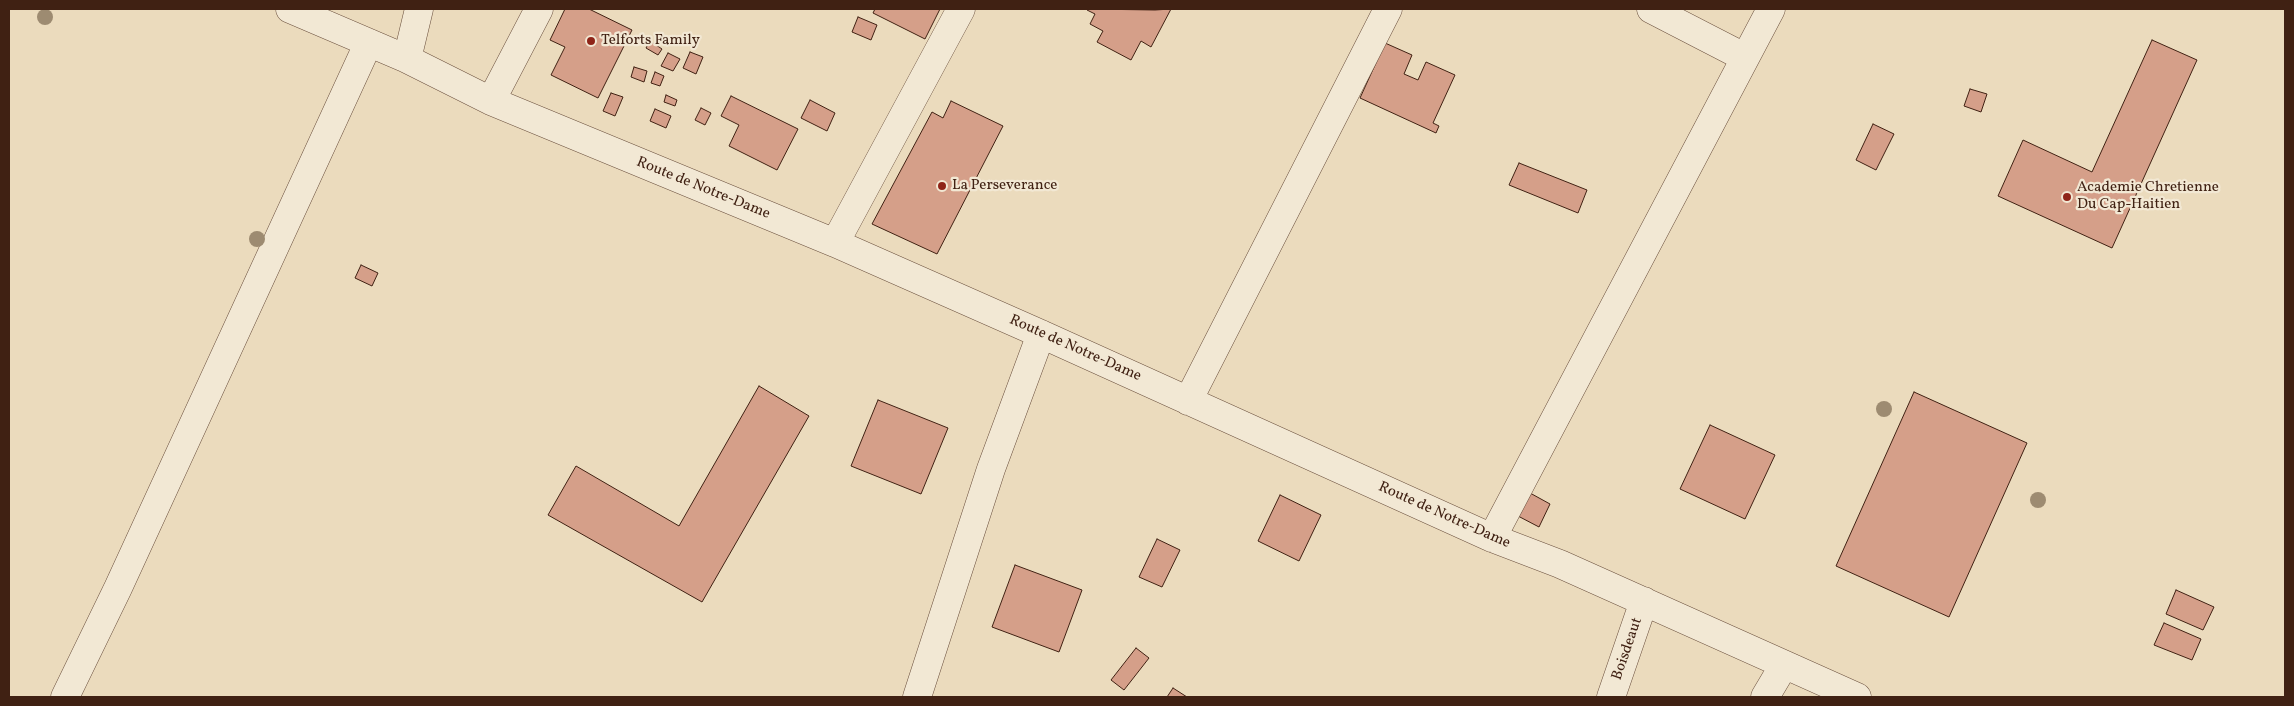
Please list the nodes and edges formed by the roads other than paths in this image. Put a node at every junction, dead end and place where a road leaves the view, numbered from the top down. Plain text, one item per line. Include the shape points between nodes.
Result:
1 (290, 9) edge
2 (419, 9) edge
3 (539, 9) edge
4 (961, 9) edge
5 (1388, 9) edge
6 (1651, 9) edge
7 (1771, 9) edge
8 (368, 44) junction
9 (1744, 57) junction
10 (407, 59) junction
11 (491, 101) junction
12 (835, 243) junction
13 (1041, 334) junction
14 (1188, 401) junction
15 (1492, 538) junction
16 (1644, 602) junction
17 (1784, 665) junction
18 (65, 697) edge
19 (917, 697) edge
20 (1612, 697) edge
21 (1766, 697) edge
22 (1857, 697) edge

1 - 8 street, Route de Notre-Dame
2 - 10 street
3 - 11 street
4 - 12 street
5 - 14 street
6 - 9 street
7 - 9 street
8 - 10 street, Route de Notre-Dame
8 - 18 street
9 - 15 street
10 - 11 street, Route de Notre-Dame
11 - 12 street, Route de Notre-Dame
12 - 13 street, Route de Notre-Dame
13 - 14 street, Route de Notre-Dame
13 - 19 street via 991,469
14 - 15 street, Route de Notre-Dame
15 - 16 street, Route de Notre-Dame
16 - 17 street, Route de Notre-Dame
16 - 20 street, Boisdeaut
17 - 21 street
17 - 22 street, Route de Notre-Dame

